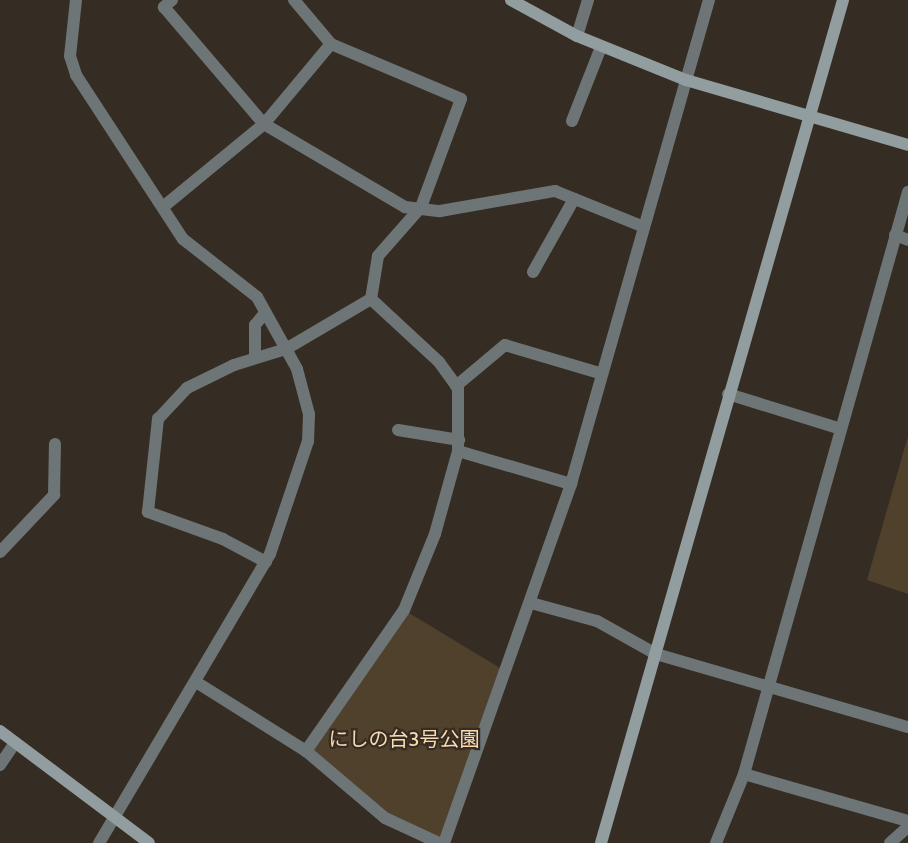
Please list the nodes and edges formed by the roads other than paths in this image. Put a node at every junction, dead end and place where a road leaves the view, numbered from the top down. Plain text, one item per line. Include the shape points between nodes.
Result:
1 (76, 0) edge
2 (172, 0) edge
3 (294, 0) edge
4 (511, 0) edge
5 (588, 0) edge
6 (709, 0) edge
7 (843, 0) edge
8 (578, 36) junction
9 (331, 44) junction
10 (601, 47) junction
11 (686, 80) junction
12 (809, 117) junction
13 (572, 121) dead end
14 (264, 124) junction
15 (908, 145) edge
16 (908, 192) edge
17 (574, 199) junction
18 (163, 207) junction
19 (419, 210) junction
20 (644, 227) junction
21 (896, 236) junction
22 (908, 240) edge
23 (533, 272) dead end
24 (371, 299) junction
25 (265, 313) junction
26 (285, 349) junction
27 (255, 358) junction
28 (602, 374) junction
29 (456, 386) junction
30 (728, 394) junction
31 (838, 428) junction
32 (398, 430) dead end
33 (55, 444) dead end
34 (459, 445) junction
35 (571, 484) junction
36 (0, 552) edge
37 (266, 562) junction
38 (531, 603) junction
39 (656, 654) junction
40 (196, 682) junction
41 (767, 686) junction
42 (908, 727) edge
43 (0, 731) edge
44 (15, 743) junction
45 (306, 751) junction
46 (0, 765) edge
47 (744, 774) junction
48 (114, 817) junction
49 (908, 821) edge
50 (908, 827) edge
51 (99, 843) edge
52 (148, 843) edge
53 (439, 843) edge
54 (444, 843) edge
55 (601, 843) edge
56 (716, 843) edge
57 (890, 843) edge

1 - 18 street via 70,56 76,75
2 - 14 street via 164,7
3 - 9 street
4 - 8 street
5 - 8 street
6 - 11 street
7 - 12 street
8 - 10 street
9 - 14 street
9 - 19 street via 461,99
10 - 11 street
10 - 13 street
11 - 12 street
11 - 20 street
12 - 15 street
12 - 30 street
14 - 18 street
14 - 19 street
16 - 21 street
17 - 19 street via 555,191 528,199
17 - 20 street
17 - 23 street
18 - 25 street via 183,239 257,297
19 - 24 street via 378,256
20 - 28 street
21 - 22 street
21 - 31 street
24 - 26 street
24 - 29 street via 439,362
25 - 26 street
25 - 27 street via 255,326
26 - 27 street
26 - 37 street via 305,390 308,441
27 - 37 street via 187,388 159,419 147,512 224,539
28 - 29 street via 505,345
28 - 35 street
29 - 34 street
30 - 31 street
30 - 39 street
31 - 41 street
32 - 34 street
33 - 36 street via 54,495
34 - 35 street
34 - 45 street via 431,545 404,610
35 - 38 street
37 - 40 street
38 - 39 street via 597,621
38 - 54 street
39 - 41 street
39 - 55 street
40 - 45 street
40 - 48 street
41 - 42 street
41 - 47 street
43 - 44 street
44 - 46 street
44 - 48 street
45 - 53 street via 385,818
47 - 49 street
47 - 56 street
48 - 51 street
48 - 52 street
50 - 57 street

